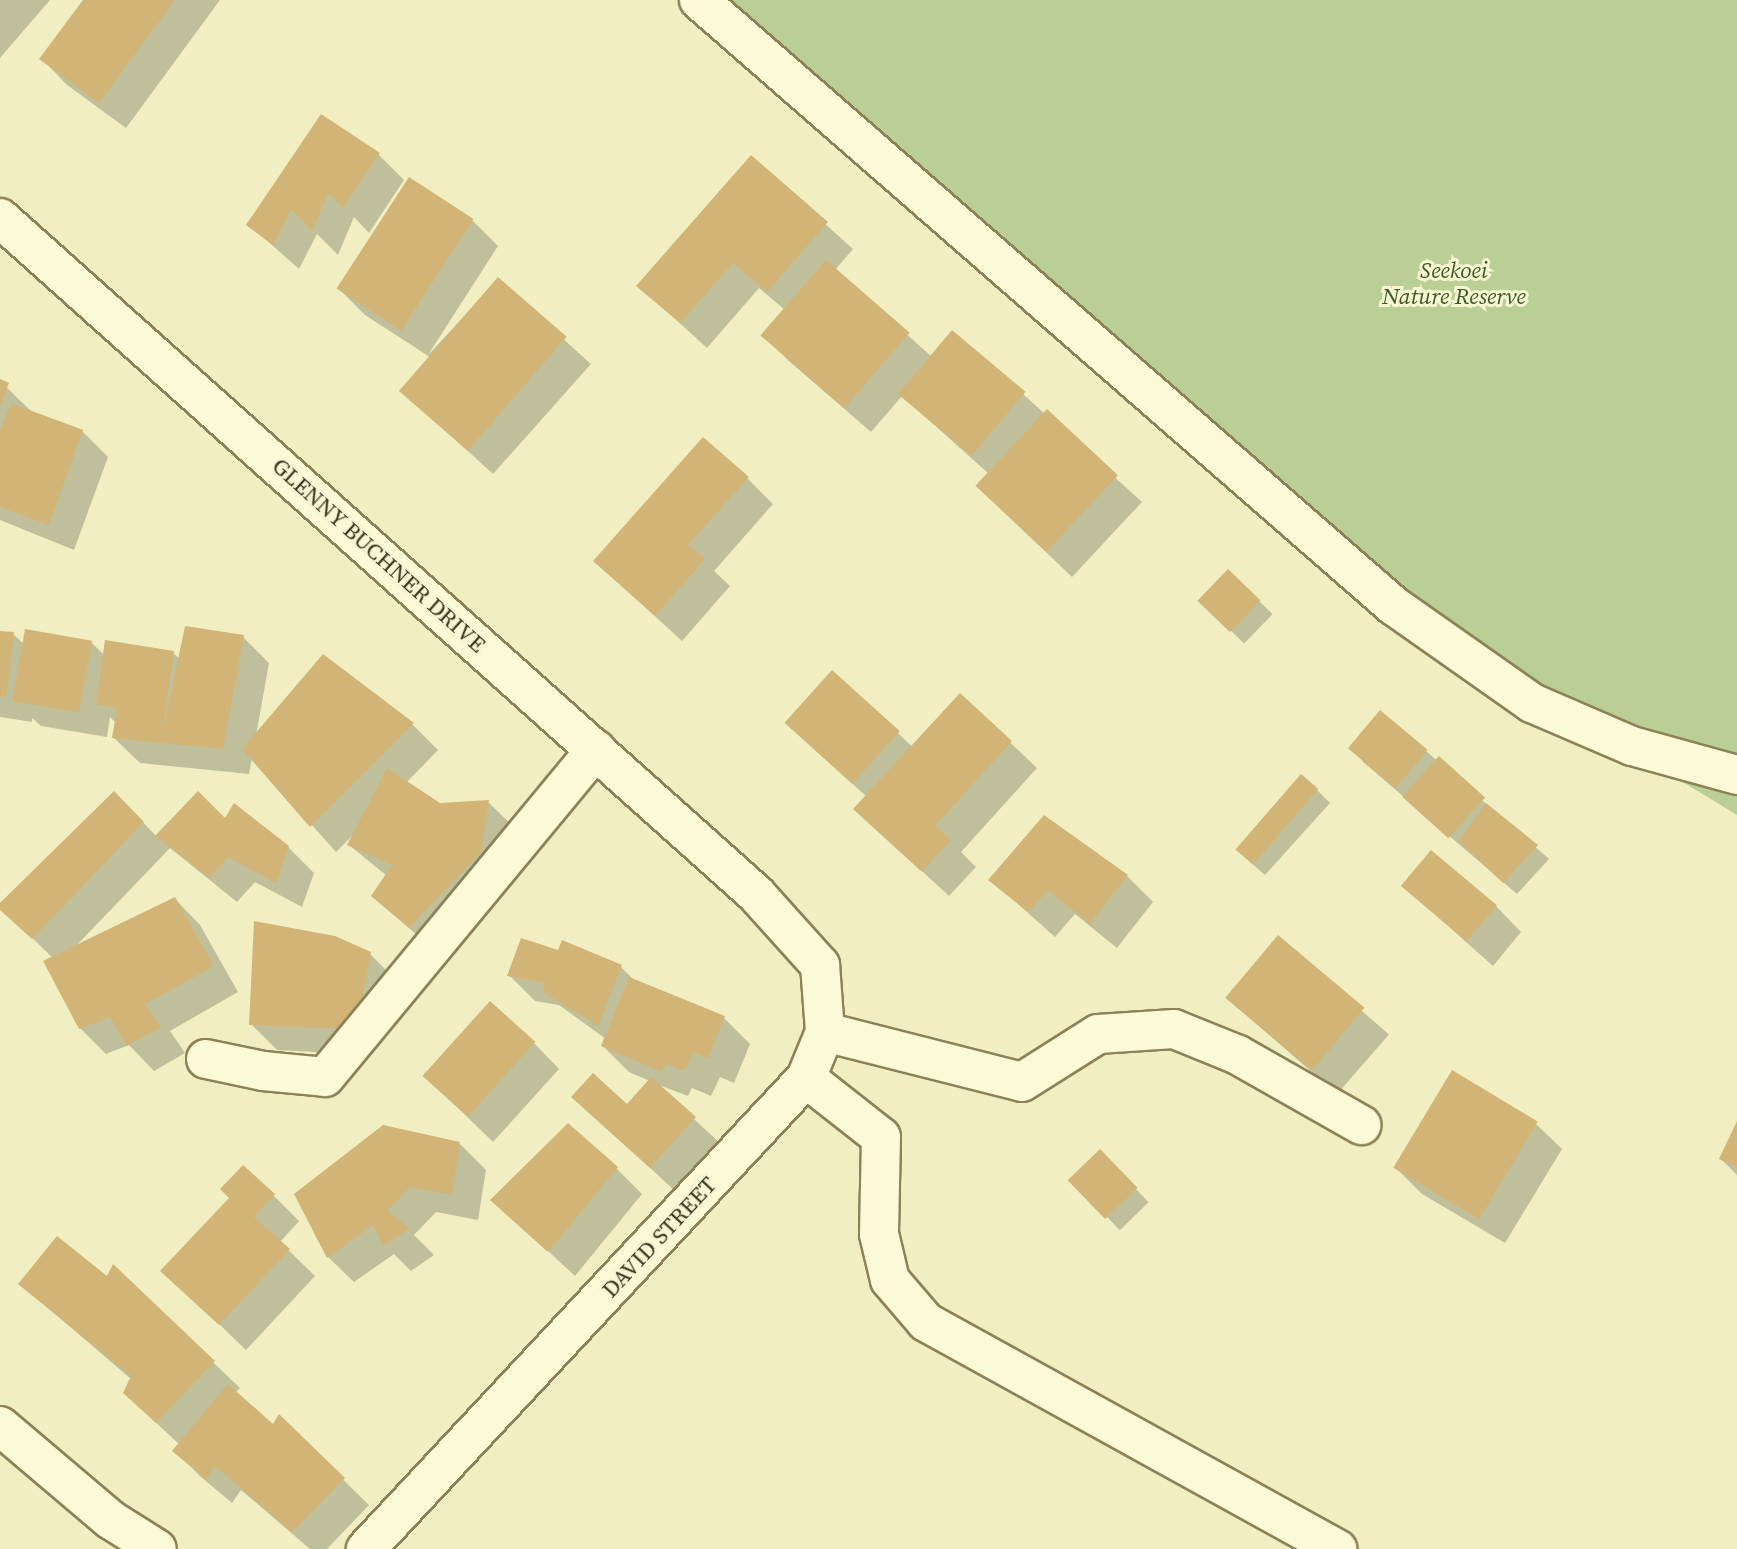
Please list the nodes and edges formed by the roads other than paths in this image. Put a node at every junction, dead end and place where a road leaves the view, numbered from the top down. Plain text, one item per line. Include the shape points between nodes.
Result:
1 (699, 0) edge
2 (0, 218) edge
3 (596, 749) junction
4 (1737, 775) edge
5 (756, 894) joint
6 (825, 1032) junction
7 (206, 1059) dead end
8 (806, 1078) junction
9 (1361, 1125) dead end
10 (0, 1426) edge
11 (157, 1549) edge
12 (366, 1549) edge
13 (1338, 1549) edge

1 - 4 street via 1394,606 1532,703 1632,746
2 - 3 street, GLENNY BUCHNER DRIVE
3 - 5 street, GLENNY BUCHNER DRIVE
3 - 7 street via 325,1077 264,1072
5 - 6 street, DAVID STREET via 820,965
6 - 8 street, DAVID STREET
6 - 9 street via 1022,1082 1098,1034 1174,1028 1238,1055
8 - 12 street, DAVID STREET
8 - 13 street via 881,1137 879,1234 890,1280 926,1322
10 - 11 street via 111,1520

